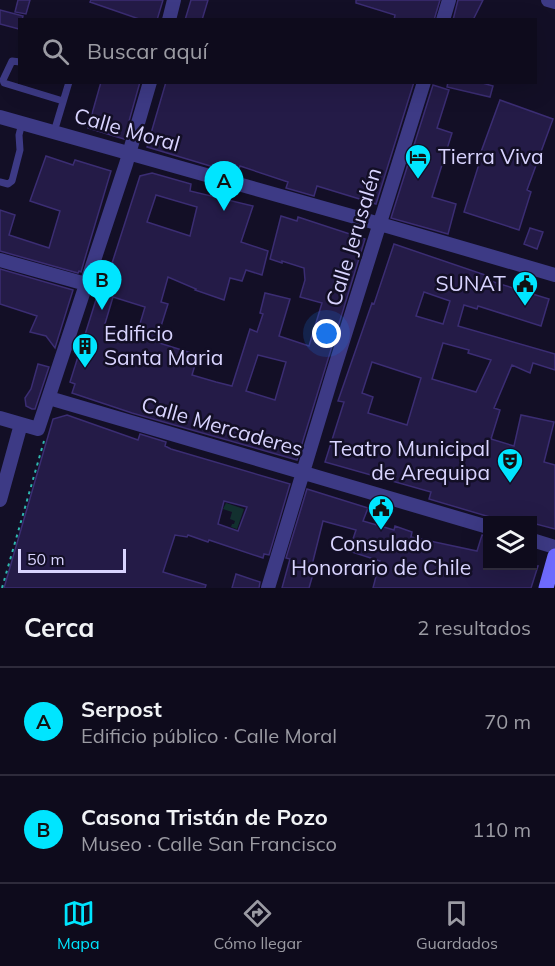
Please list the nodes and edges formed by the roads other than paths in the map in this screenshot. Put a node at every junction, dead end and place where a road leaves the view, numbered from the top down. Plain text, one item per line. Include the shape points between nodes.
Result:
1 (174, 0) edge
2 (449, 0) edge
3 (548, 0) edge
4 (555, 2) edge
5 (170, 18) edge
6 (444, 18) edge
7 (18, 61) edge
8 (68, 84) edge
9 (149, 84) edge
10 (423, 84) edge
11 (63, 101) junction
12 (0, 117) edge
13 (22, 123) junction
14 (54, 132) junction
15 (129, 153) junction
16 (0, 182) edge
17 (380, 224) junction
18 (0, 260) edge
19 (553, 273) edge
20 (86, 284) junction
21 (49, 398) junction
22 (0, 418) edge
23 (21, 424) junction
24 (304, 472) junction
25 (0, 500) edge
26 (483, 525) edge
27 (537, 542) edge
28 (555, 547) edge
29 (555, 556) edge
30 (268, 588) edge
31 (546, 588) edge

1 - 5 street
2 - 6 street
3 - 4 street
7 - 11 lane via 13,60 4,83
8 - 11 lane
9 - 15 street
10 - 17 street, Calle Jerusalén
11 - 14 lane
12 - 13 street, Calle Moral
13 - 14 street, Calle Moral
13 - 16 lane via 12,181
14 - 15 street, Calle Moral
15 - 17 street, Calle Moral
15 - 20 street
17 - 19 street, Calle Moral
17 - 24 street, Calle Jerusalén
18 - 20 street
20 - 21 street
21 - 23 street via 38,429
21 - 24 street, Calle Mercaderes
22 - 23 street
23 - 25 street
24 - 26 street, Calle Mercaderes
24 - 30 street, Calle Jerusalén
27 - 28 street
29 - 31 street

